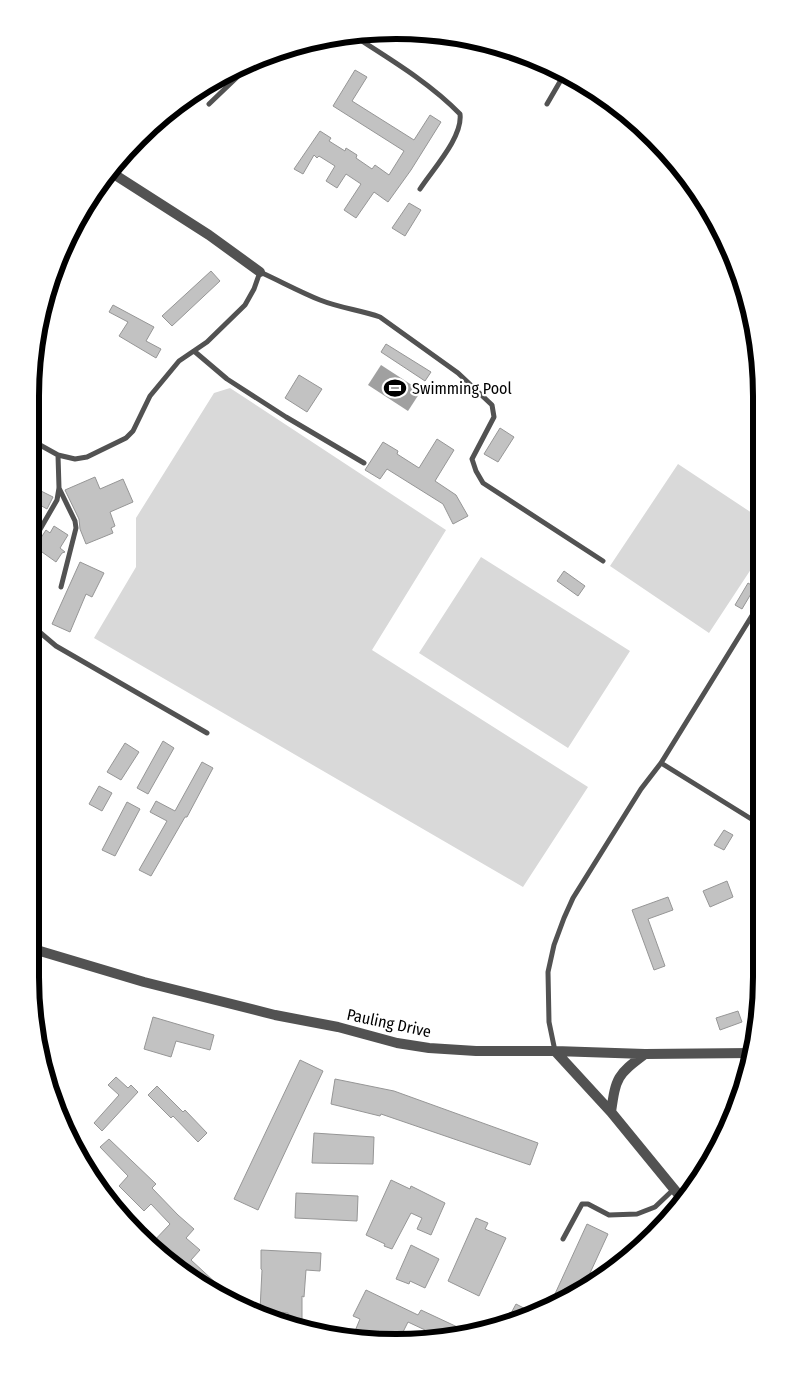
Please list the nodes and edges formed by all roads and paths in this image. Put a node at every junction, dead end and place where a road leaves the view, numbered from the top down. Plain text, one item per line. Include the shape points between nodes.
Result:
1 (362, 41) edge
2 (238, 76) edge
3 (561, 80) edge
4 (209, 104) dead end
5 (547, 104) dead end
6 (116, 175) edge
7 (420, 188) dead end
8 (260, 272) junction
9 (194, 351) junction
10 (39, 444) edge
11 (58, 455) junction
12 (364, 463) dead end
13 (59, 488) junction
14 (39, 531) edge
15 (603, 561) dead end
16 (61, 587) dead end
17 (753, 614) edge
18 (39, 632) edge
19 (207, 733) dead end
20 (661, 763) junction
21 (753, 820) edge
22 (39, 951) edge
23 (555, 1051) junction
24 (745, 1053) edge
25 (645, 1054) junction
26 (611, 1112) junction
27 (674, 1189) junction
28 (679, 1195) edge
29 (563, 1239) dead end

1 - 7 lane via 437,93 460,114 461,121 453,140
2 - 4 lane
3 - 5 lane
6 - 8 street
8 - 9 lane via 245,304
8 - 15 lane via 320,300 380,317 458,373 492,405 494,417 472,459 483,483
9 - 11 lane via 179,361 150,396 133,431 126,438 88,457 75,459
9 - 12 lane via 227,379
10 - 11 lane
11 - 13 lane
13 - 14 lane via 57,500
13 - 16 lane via 76,528
17 - 20 lane
18 - 19 lane via 56,646
20 - 21 lane
20 - 23 lane via 641,789 573,898 557,936 548,972 549,1022
22 - 23 street, Pauling Drive via 144,982 398,1043 476,1051
23 - 25 street, Pauling Drive
23 - 26 street
24 - 25 street, Pauling Drive
25 - 26 street via 620,1076
26 - 27 street
27 - 28 street
27 - 29 lane via 655,1207 636,1214 609,1214 582,1204

